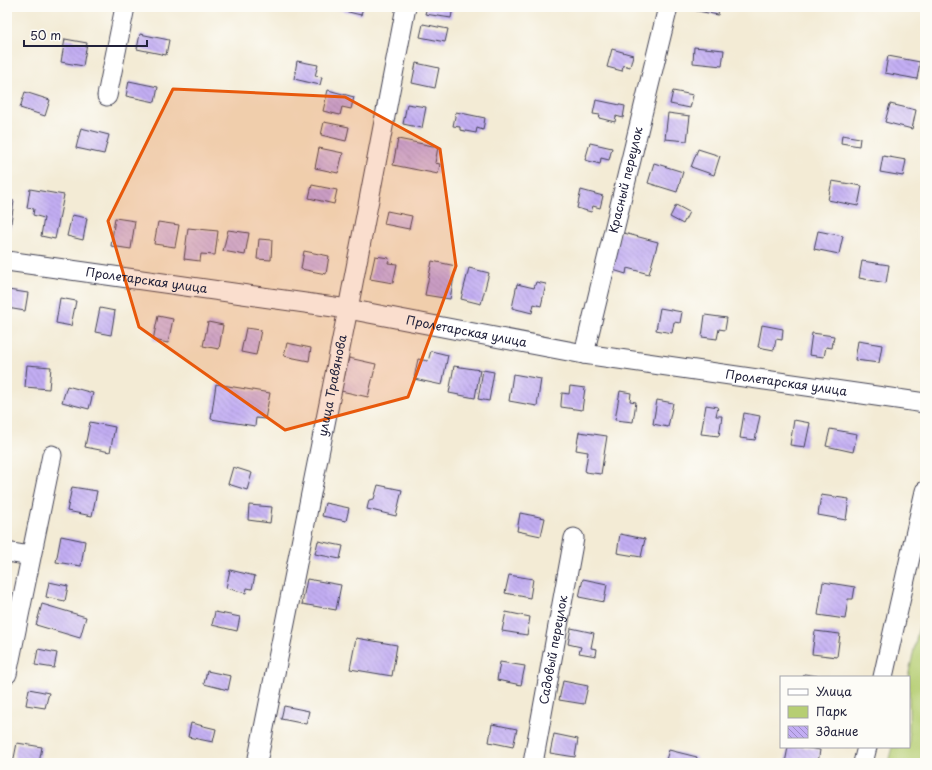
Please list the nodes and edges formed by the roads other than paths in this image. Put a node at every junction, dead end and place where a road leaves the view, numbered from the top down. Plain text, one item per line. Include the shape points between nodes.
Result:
1 (125, 7) edge
2 (406, 7) edge
3 (668, 7) edge
4 (107, 96) dead end
5 (7, 261) edge
6 (348, 309) junction
7 (584, 354) junction
8 (925, 403) edge
9 (52, 455) dead end
10 (925, 491) edge
11 (574, 538) dead end
12 (7, 552) edge
13 (30, 556) junction
14 (7, 674) edge
15 (883, 676) edge
16 (867, 748) edge
17 (256, 763) edge
18 (533, 763) edge
19 (863, 763) edge

1 - 4 street
2 - 6 street, улица Травянова
3 - 7 street, Красный переулок
5 - 6 street, Пролетарская улица
6 - 7 street, Пролетарская улица
6 - 17 street, улица Травянова
7 - 8 street, Пролетарская улица
9 - 13 street
10 - 15 street
11 - 18 street, Садовый переулок
12 - 13 street
13 - 14 street
16 - 19 street

